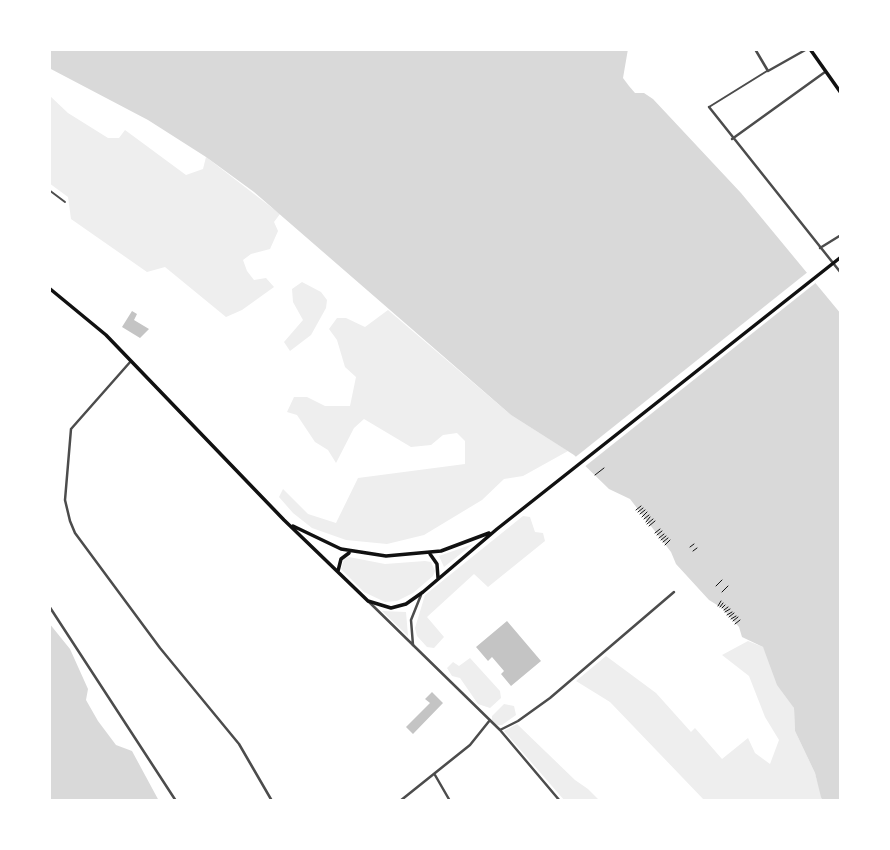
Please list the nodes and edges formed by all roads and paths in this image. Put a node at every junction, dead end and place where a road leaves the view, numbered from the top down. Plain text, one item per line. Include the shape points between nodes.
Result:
1 (755, 49) edge
2 (808, 49) edge
3 (768, 71) junction
4 (825, 72) junction
5 (841, 93) edge
6 (709, 107) joint
7 (732, 139) junction
8 (49, 190) edge
9 (65, 202) dead end
10 (841, 235) edge
11 (820, 248) junction
12 (841, 257) edge
13 (841, 273) edge
14 (49, 288) edge
15 (131, 361) junction
16 (604, 468) dead end
17 (595, 475) dead end
18 (648, 513) junction
19 (643, 518) junction
20 (284, 520) junction
21 (497, 529) junction
22 (665, 535) junction
23 (660, 539) junction
24 (694, 544) dead end
25 (690, 547) dead end
26 (698, 548) dead end
27 (693, 551) dead end
28 (353, 552) junction
29 (430, 554) junction
30 (339, 573) junction
31 (437, 580) junction
32 (722, 580) dead end
33 (716, 586) dead end
34 (728, 586) dead end
35 (423, 592) junction
36 (674, 592) dead end
37 (722, 592) dead end
38 (368, 601) junction
39 (49, 606) edge
40 (731, 610) junction
41 (726, 614) junction
42 (413, 645) junction
43 (490, 720) junction
44 (500, 730) junction
45 (435, 775) junction
46 (176, 801) edge
47 (272, 801) edge
48 (400, 801) edge
49 (450, 801) edge
50 (560, 801) edge

1 - 3 street
2 - 3 street
2 - 4 main road
3 - 6 street
4 - 5 main road
4 - 7 street
6 - 7 street
7 - 11 street
8 - 9 street
10 - 11 street
11 - 13 street
12 - 21 main road
14 - 15 main road
15 - 20 main road
15 - 47 street via 71,429 65,500 70,521 160,648 239,744
16 - 17 path
18 - 19 path
18 - 19 path
18 - 19 path
18 - 19 path
20 - 28 main road
20 - 30 main road
21 - 29 main road
21 - 31 main road
22 - 23 path
22 - 23 path
22 - 23 path
24 - 25 path
26 - 27 path
28 - 29 main road
28 - 30 main road via 341,559
29 - 31 main road via 438,565
30 - 38 main road
31 - 35 main road
32 - 33 path
34 - 37 path
35 - 38 main road via 396,608
35 - 42 street via 411,620
36 - 44 street via 550,698
38 - 42 street
39 - 46 street
40 - 41 path
40 - 41 path
40 - 41 path
40 - 41 path
40 - 41 path
42 - 43 street
43 - 44 street
43 - 45 street via 470,745
44 - 50 street
45 - 48 street
45 - 49 street

